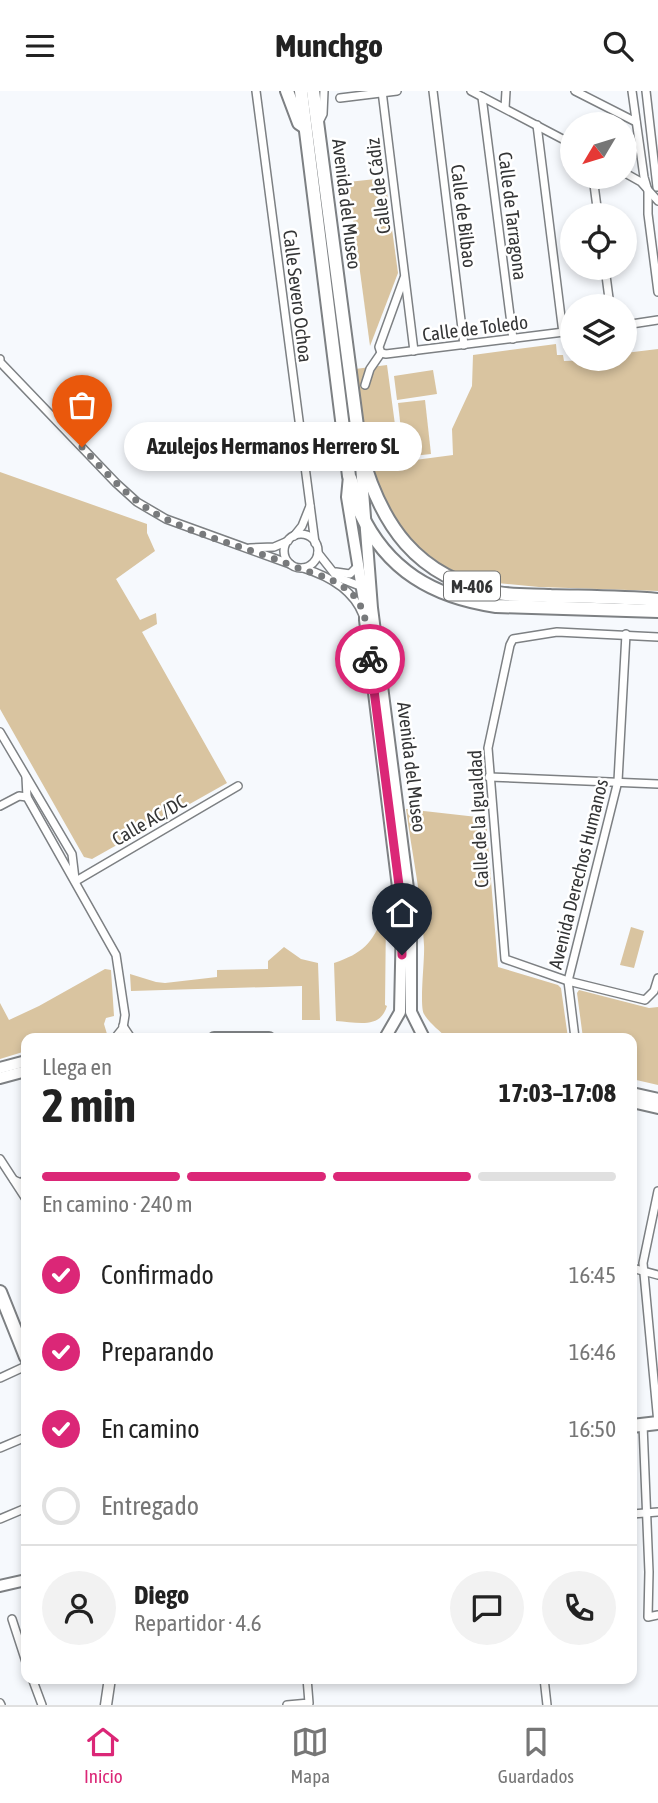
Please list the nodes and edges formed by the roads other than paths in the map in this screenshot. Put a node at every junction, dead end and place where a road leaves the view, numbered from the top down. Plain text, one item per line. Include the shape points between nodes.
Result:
1 (256, 91) edge
2 (287, 91) edge
3 (302, 91) edge
4 (313, 91) edge
5 (324, 91) edge
6 (397, 91) edge
7 (433, 91) edge
8 (471, 91) edge
9 (506, 91) edge
10 (575, 91) edge
11 (632, 91) edge
12 (646, 91) edge
13 (383, 92) edge
14 (482, 97) junction
15 (340, 98) dead end
16 (505, 107) junction
17 (615, 112) edge
18 (635, 112) edge
19 (537, 125) junction
20 (312, 127) junction
21 (637, 130) edge
22 (560, 137) edge
23 (637, 180) edge
24 (654, 189) edge
25 (658, 201) edge
26 (405, 276) junction
27 (658, 292) edge
28 (560, 309) edge
29 (658, 320) edge
30 (637, 323) edge
31 (560, 333) edge
32 (513, 339) junction
33 (464, 345) junction
34 (414, 351) junction
35 (381, 353) junction
36 (0, 361) edge
37 (365, 385) dead end
38 (360, 449) junction
39 (349, 476) junction
40 (310, 506) junction
41 (366, 524) junction
42 (290, 539) junction
43 (315, 543) junction
44 (249, 548) junction
45 (318, 553) junction
46 (290, 564) junction
47 (359, 565) junction
48 (329, 567) junction
49 (303, 568) junction
50 (363, 587) junction
51 (658, 600) edge
52 (372, 608) junction
53 (658, 611) edge
54 (365, 620) junction
55 (626, 634) junction
56 (658, 637) edge
57 (0, 732) edge
58 (26, 777) junction
59 (489, 777) junction
60 (618, 781) junction
61 (658, 784) edge
62 (238, 786) dead end
63 (27, 797) junction
64 (0, 806) edge
65 (75, 881) junction
66 (658, 978) edge
67 (568, 981) junction
68 (124, 1026) junction
69 (119, 1033) edge
70 (128, 1033) edge
71 (387, 1033) edge
72 (389, 1033) edge
73 (420, 1033) edge
74 (421, 1033) edge
75 (574, 1033) edge
76 (21, 1062) edge
77 (0, 1068) edge
78 (21, 1072) edge
79 (0, 1078) edge
80 (637, 1094) edge
81 (658, 1099) edge
82 (637, 1103) edge
83 (658, 1108) edge
84 (0, 1159) edge
85 (14, 1180) junction
86 (21, 1182) edge
87 (21, 1191) edge
88 (658, 1191) edge
89 (637, 1269) edge
90 (644, 1271) junction
91 (658, 1275) edge
92 (0, 1292) edge
93 (21, 1344) edge
94 (21, 1368) edge
95 (0, 1378) edge
96 (658, 1423) edge
97 (637, 1425) edge
98 (21, 1439) edge
99 (0, 1448) edge
100 (21, 1510) edge
101 (658, 1512) edge
102 (646, 1513) junction
103 (637, 1514) edge
104 (0, 1519) edge
105 (21, 1581) edge
106 (0, 1586) edge
107 (658, 1615) edge
108 (12, 1619) dead end
109 (21, 1647) edge
110 (34, 1684) edge
111 (109, 1684) edge
112 (307, 1684) edge
113 (545, 1684) edge
114 (42, 1705) edge
115 (106, 1705) edge
116 (287, 1705) edge
117 (547, 1705) edge

1 - 40 street, Calle Severo Ochoa
2 - 20 highway via 299,123
3 - 20 highway, Avenida del Museo / M-406
4 - 20 highway, Avenida del Museo / M-406
5 - 20 street via 323,114
6 - 13 street
7 - 33 street, Calle de Bilbao
8 - 14 street
9 - 16 street
10 - 17 street
11 - 18 street
12 - 24 street
13 - 15 street
13 - 26 street, Calle de Cádiz
14 - 16 street
14 - 32 street, Calle de Tarragona
16 - 19 street
19 - 22 street
19 - 28 street
20 - 38 highway, Avenida del Museo / M-406
20 - 39 highway, Avenida del Museo / M-406
21 - 24 street via 644,177
23 - 24 street
24 - 25 street
24 - 27 street via 648,214
26 - 34 street, Calle de Cádiz
26 - 35 street, Calle de Cádiz via 379,347
29 - 30 street
31 - 32 street, Calle de Toledo
32 - 33 street, Calle de Toledo
33 - 34 street, Calle de Toledo
34 - 35 street, Calle de Toledo
35 - 37 street, Calle de Cádiz
36 - 44 street via 137,502 182,526
38 - 41 main road, Avenida del Museo
38 - 51 highway, M-406 via 371,488 389,524 411,550 450,576 504,593
39 - 41 highway, M-406
39 - 47 main road, Avenida del Museo via 347,497
40 - 42 street via 302,526
40 - 43 street, Calle Severo Ochoa
41 - 52 main road, Avenida del Museo
41 - 53 highway, M-406 via 403,570 460,599 495,606
42 - 43 street via 303,535
42 - 44 street via 274,547
42 - 46 street via 284,551
43 - 45 street
44 - 46 street
45 - 48 street
45 - 49 street via 313,563
46 - 49 street
47 - 48 street via 347,575
47 - 50 main road, Avenida del Museo
48 - 50 street via 337,577
49 - 54 street via 351,593
50 - 52 street
50 - 54 main road, Avenida del Museo
52 - 74 main road, Avenida del Museo via 411,912 411,1013
54 - 71 main road, Avenida del Museo via 402,920 400,1012
55 - 56 street
55 - 59 street, Calle de la Igualdad via 557,632 515,639 488,748
55 - 60 street, Avenida Derechos Humanos
57 - 58 street
58 - 63 street
58 - 65 street via 72,854
59 - 60 street
59 - 67 street, Calle de la Igualdad via 505,959
60 - 61 street
60 - 67 street, Avenida Derechos Humanos
62 - 65 street, Calle AC/DC
63 - 64 street
63 - 65 street
65 - 68 street via 116,955
66 - 67 street via 645,1000
67 - 75 street, Avenida Derechos Humanos
68 - 69 street
68 - 70 street
72 - 73 main road via 405,1024
76 - 77 main road
78 - 79 main road
80 - 81 main road
82 - 83 main road
84 - 85 street
85 - 86 street
85 - 87 street
88 - 90 street
89 - 90 street
90 - 91 street
90 - 96 street
92 - 93 highway
94 - 95 street
96 - 97 highway
97 - 102 street
98 - 99 street
100 - 104 street
101 - 102 street
102 - 103 street
102 - 107 street via 648,1617
105 - 106 main road
108 - 109 street
110 - 114 street
111 - 115 main road
112 - 116 street via 309,1703
113 - 117 street

